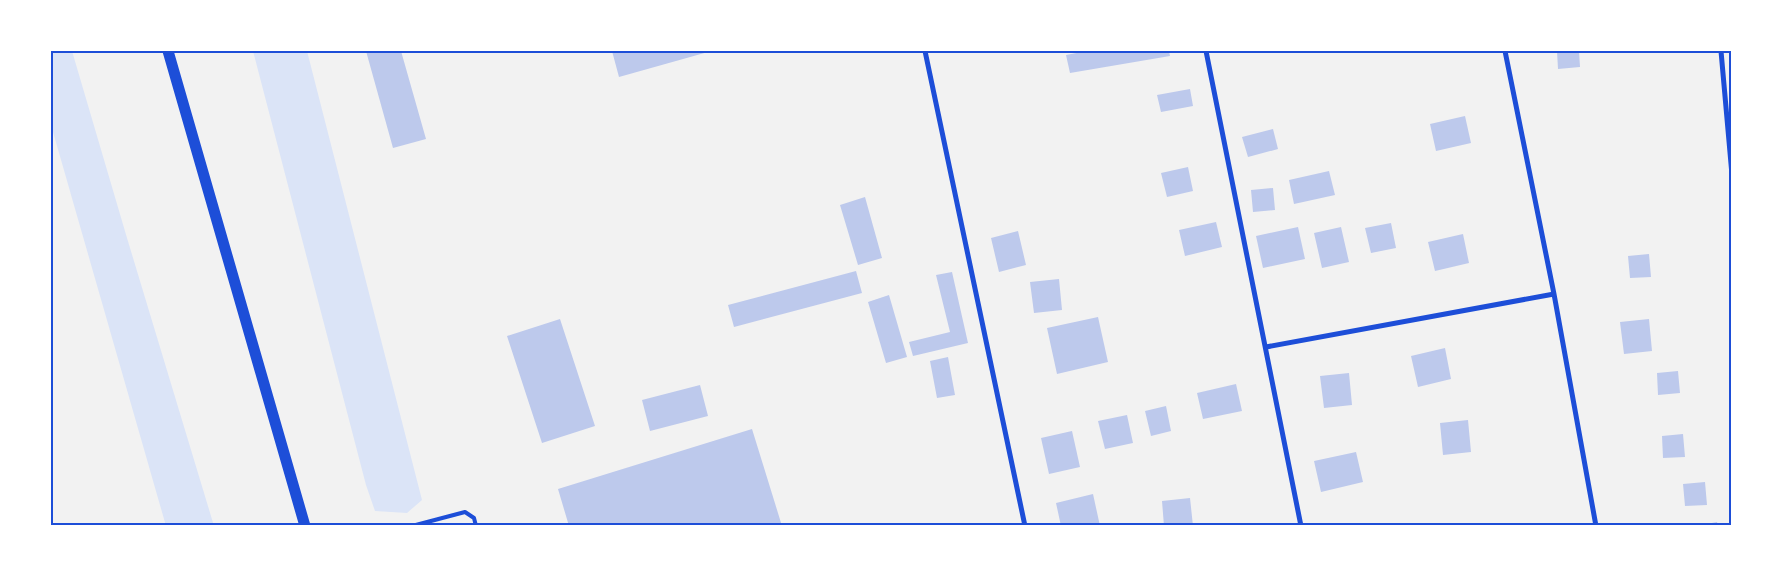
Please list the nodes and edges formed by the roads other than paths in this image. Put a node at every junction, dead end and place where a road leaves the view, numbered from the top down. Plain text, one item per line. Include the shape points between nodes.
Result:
1 (168, 51) edge
2 (925, 51) edge
3 (1206, 51) edge
4 (1505, 51) edge
5 (1721, 51) edge
6 (1732, 175) edge
7 (1554, 294) junction
8 (1266, 347) junction
9 (304, 526) edge
10 (412, 526) edge
11 (476, 526) edge
12 (1025, 526) edge
13 (1302, 526) edge
14 (1596, 526) edge

1 - 9 highway
2 - 12 street
3 - 8 street
4 - 7 street
5 - 6 street
7 - 8 street
7 - 14 street
8 - 13 street
10 - 11 lane via 465,512 474,518

